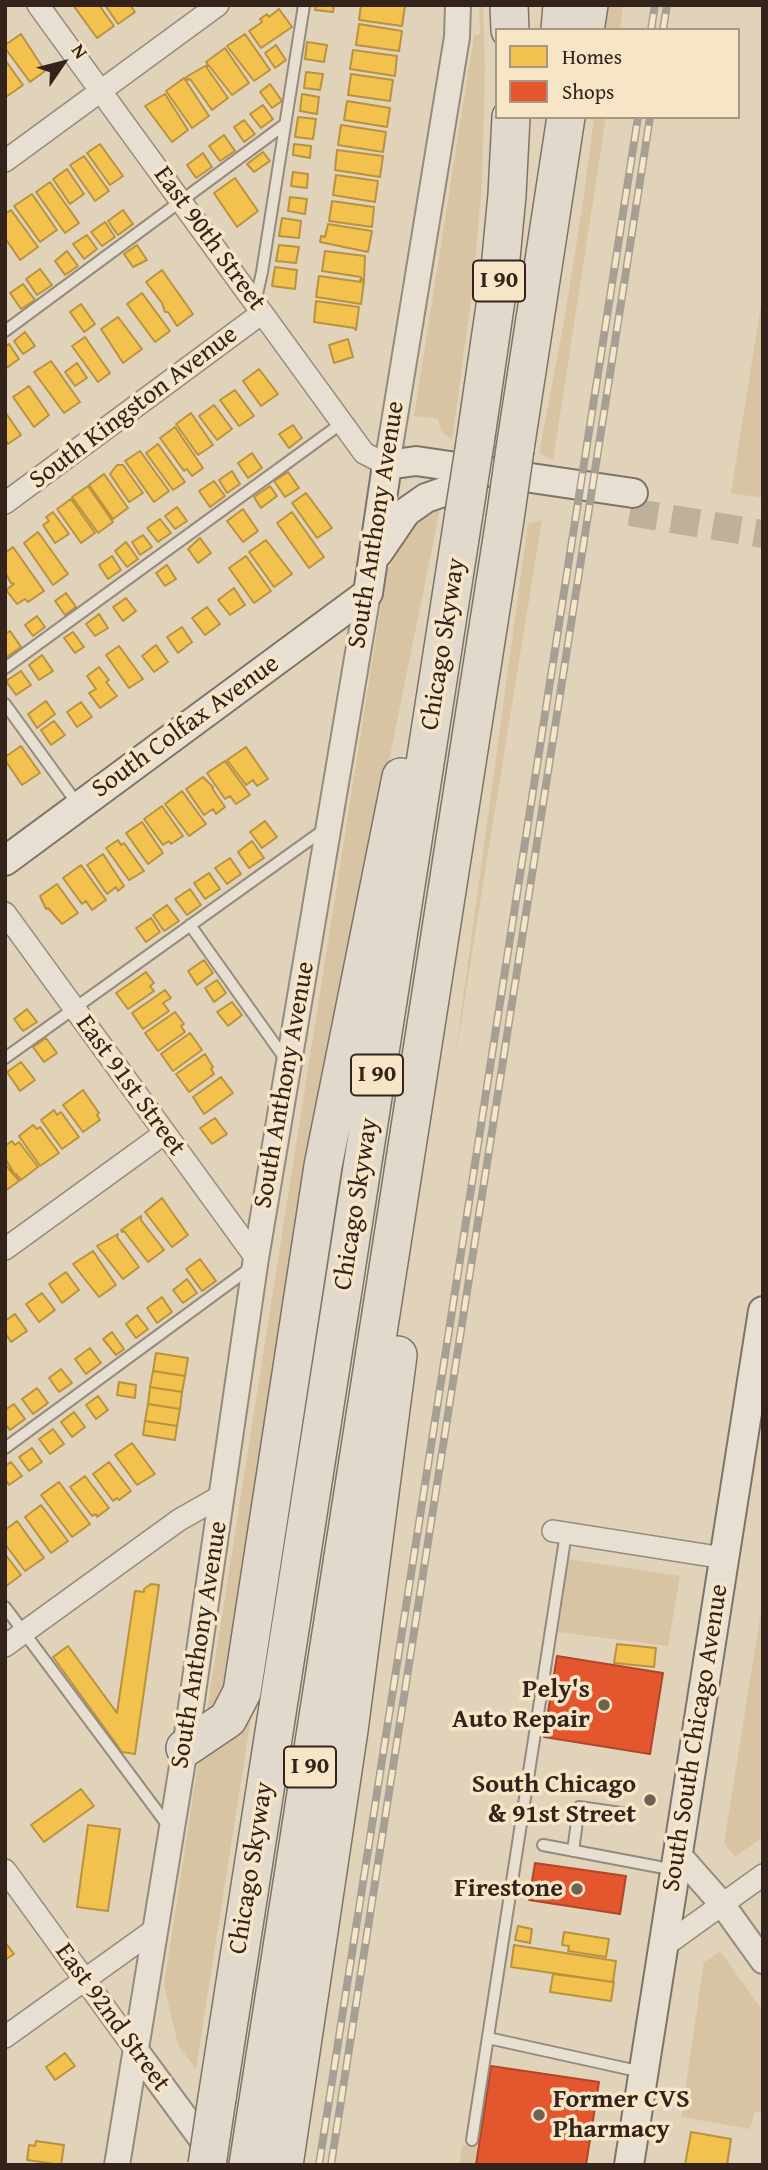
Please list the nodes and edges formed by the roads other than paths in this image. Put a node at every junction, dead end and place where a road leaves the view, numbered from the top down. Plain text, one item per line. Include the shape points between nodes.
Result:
1 (38, 5) edge
2 (218, 5) edge
3 (304, 5) edge
4 (458, 5) edge
5 (509, 5) edge
6 (551, 5) edge
7 (570, 5) edge
8 (578, 5) edge
9 (587, 5) edge
10 (509, 28) edge
11 (555, 28) edge
12 (556, 28) edge
13 (581, 28) edge
14 (581, 28) edge
15 (101, 91) junction
16 (511, 119) edge
17 (557, 119) edge
18 (557, 119) edge
19 (284, 125) junction
20 (5, 161) edge
21 (181, 201) junction
22 (546, 250) junction
23 (258, 308) junction
24 (5, 331) edge
25 (342, 423) junction
26 (387, 465) junction
27 (463, 499) junction
28 (5, 503) edge
29 (372, 561) junction
30 (368, 593) junction
31 (446, 633) junction
32 (5, 668) edge
33 (5, 704) edge
34 (79, 806) junction
35 (328, 826) junction
36 (5, 861) edge
37 (5, 914) edge
38 (190, 925) junction
39 (434, 975) junction
40 (74, 1008) junction
41 (5, 1058) edge
42 (288, 1064) junction
43 (165, 1133) junction
44 (5, 1249) edge
45 (256, 1261) junction
46 (763, 1311) edge
47 (5, 1448) edge
48 (223, 1496) junction
49 (560, 1532) joint
50 (724, 1558) junction
51 (5, 1607) edge
52 (24, 1632) junction
53 (5, 1646) edge
54 (185, 1748) junction
55 (628, 1814) dead end
56 (171, 1830) junction
57 (543, 1845) dead end
58 (573, 1851) junction
59 (676, 1861) junction
60 (5, 1870) edge
61 (763, 1875) edge
62 (722, 1904) junction
63 (154, 1930) junction
64 (663, 1947) junction
65 (763, 1961) edge
66 (85, 1979) junction
67 (5, 2037) edge
68 (488, 2038) junction
69 (135, 2049) junction
70 (644, 2072) junction
71 (472, 2140) dead end
72 (249, 2155) edge
73 (117, 2165) edge
74 (207, 2165) edge
75 (220, 2165) edge
76 (284, 2165) edge
77 (629, 2165) edge

1 - 15 street, East 90th Street
2 - 15 street
3 - 19 lane
4 - 26 street, South Anthony Avenue via 455,50
5 - 10 highway
6 - 11 highway
7 - 12 highway
8 - 13 highway
9 - 14 highway
15 - 20 street
15 - 21 street, East 90th Street
16 - 27 highway, Chicago Skyway / I 90, bridge via 499,279
17 - 22 highway, I 90 via 558,184
18 - 22 highway, I 90
19 - 21 lane
19 - 23 lane
21 - 23 street, East 90th Street
21 - 24 lane
22 - 39 highway, Chicago Skyway / I 90, bridge
23 - 25 street, East 90th Street
23 - 28 street, South Kingston Avenue
25 - 26 street, East 90th Street via 364,453
25 - 32 lane
26 - 27 main road
26 - 27 main road via 416,461 632,503
26 - 29 main road, South Anthony Avenue
27 - 29 main road via 426,498 406,512
27 - 31 highway, Chicago Skyway / I 90
29 - 30 main road, South Anthony Avenue
30 - 34 main road, South Colfax Avenue
30 - 35 street, South Anthony Avenue
31 - 54 highway via 398,787 323,1166 242,1692 228,1719
31 - 74 highway, Chicago Skyway / I 90, bridge
33 - 34 lane
34 - 36 main road, South Colfax Avenue
35 - 38 lane
35 - 42 street, South Anthony Avenue
37 - 40 street, East 91st Street
38 - 40 lane
38 - 42 lane
39 - 72 highway, Chicago Skyway / I 90
39 - 76 highway via 428,1147
40 - 41 lane
40 - 43 street, East 91st Street
42 - 45 street, South Anthony Avenue
43 - 44 street
43 - 45 street, East 91st Street
45 - 47 lane
45 - 48 street, South Anthony Avenue
46 - 50 main road, South South Chicago Avenue
48 - 52 street via 179,1520
48 - 54 street, South Anthony Avenue
49 - 50 street
49 - 68 lane
50 - 59 main road, South South Chicago Avenue
51 - 52 lane
52 - 53 street
52 - 56 lane
54 - 56 street, South Anthony Avenue
55 - 58 lane via 579,1807
56 - 63 street, South Anthony Avenue
57 - 58 lane
58 - 59 lane
59 - 62 street
59 - 64 main road, South South Chicago Avenue
60 - 66 street, East 92nd Street
61 - 62 street
62 - 64 street
62 - 65 street
63 - 66 street
63 - 69 street, South Anthony Avenue
64 - 70 main road, South South Chicago Avenue
66 - 67 street
66 - 69 street, East 92nd Street
68 - 70 lane
68 - 71 lane
69 - 73 street, South Anthony Avenue
69 - 75 street, East 92nd Street
70 - 77 main road, South South Chicago Avenue

